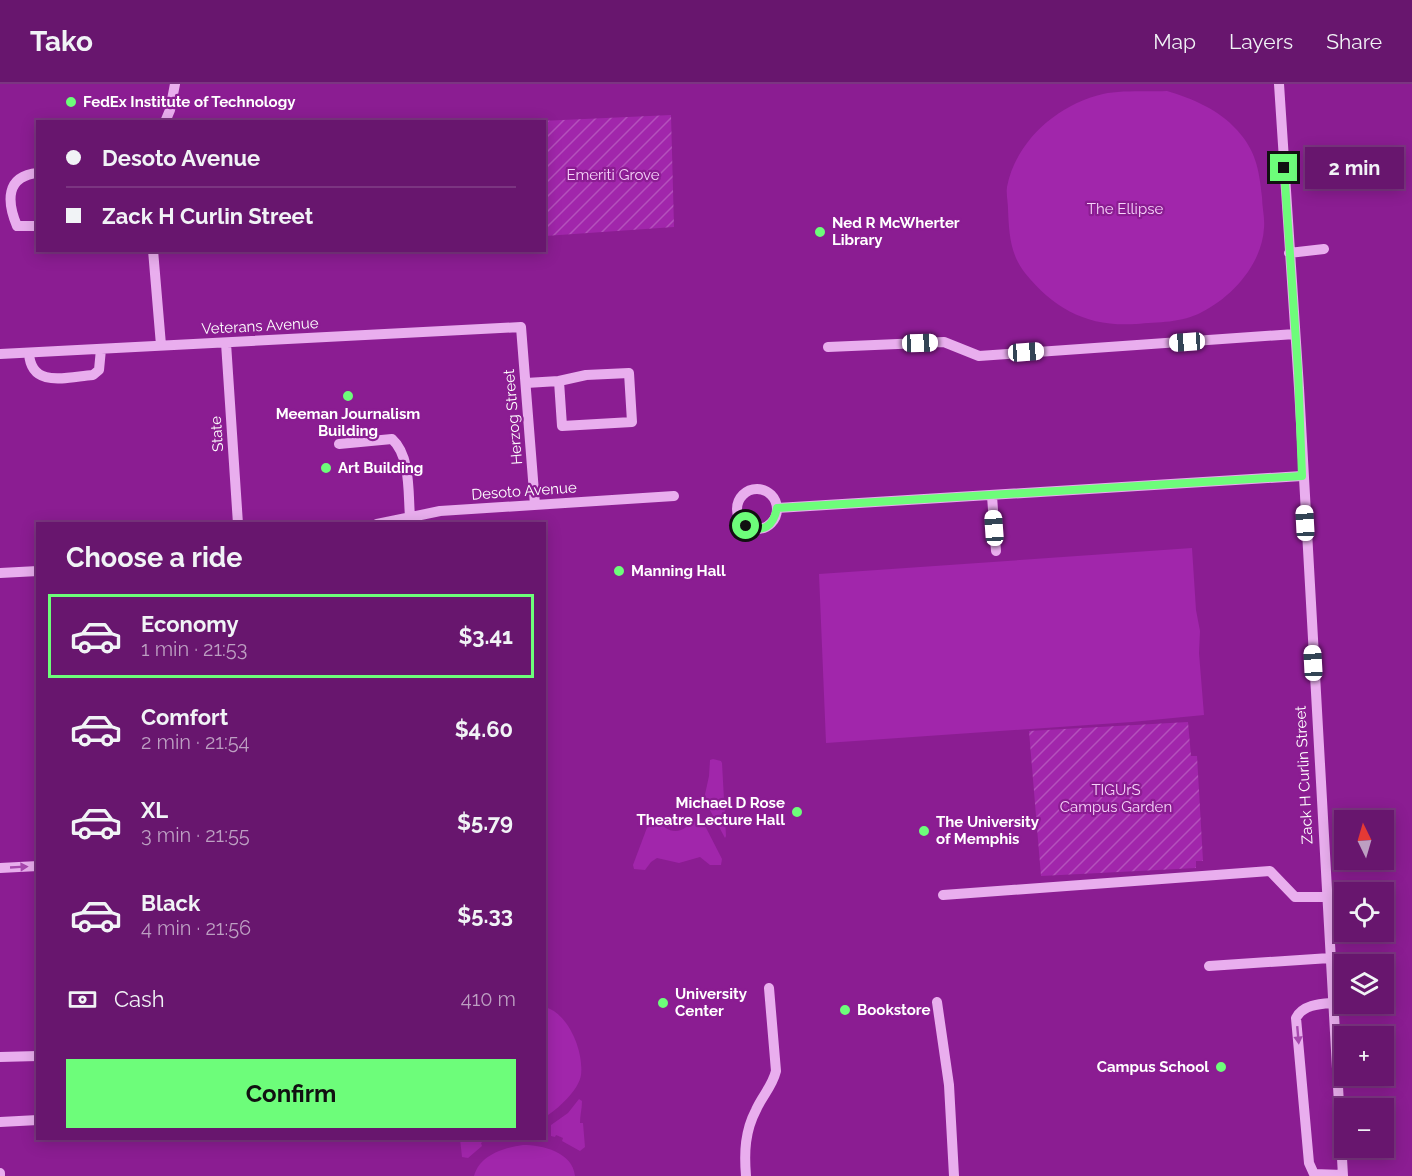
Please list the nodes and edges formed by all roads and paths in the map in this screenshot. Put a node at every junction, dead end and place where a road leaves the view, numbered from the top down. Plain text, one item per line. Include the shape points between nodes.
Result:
1 (175, 84) edge
2 (1279, 84) edge
3 (166, 120) edge
4 (36, 173) edge
5 (36, 226) edge
6 (1324, 249) dead end
7 (153, 252) edge
8 (1289, 253) junction
9 (521, 327) joint
10 (1295, 334) junction
11 (226, 343) junction
12 (161, 345) junction
13 (828, 347) dead end
14 (100, 349) junction
15 (29, 352) junction
16 (0, 354) edge
17 (559, 381) junction
18 (526, 383) junction
19 (339, 444) dead end
20 (1302, 476) junction
21 (674, 496) dead end
22 (992, 496) junction
23 (535, 505) junction
24 (777, 508) dead end
25 (410, 517) junction
26 (238, 522) edge
27 (386, 522) edge
28 (996, 551) dead end
29 (36, 571) edge
30 (0, 573) edge
31 (36, 866) edge
32 (0, 868) edge
33 (943, 895) dead end
34 (1326, 897) junction
35 (1330, 958) junction
36 (1209, 966) dead end
37 (769, 988) dead end
38 (937, 1002) dead end
39 (1332, 1003) junction
40 (36, 1056) edge
41 (0, 1057) edge
42 (36, 1120) edge
43 (0, 1122) edge
44 (746, 1176) edge
45 (954, 1176) edge
46 (1342, 1176) edge

1 - 3 street
2 - 8 street, Zack H Curlin Street
4 - 5 street via 21,177 9,201 17,226
6 - 8 street
7 - 12 street
8 - 10 street, Zack H Curlin Street
9 - 11 street, Veterans Avenue
9 - 18 street, Herzog Street
10 - 13 street via 979,356 944,342
10 - 20 street, Zack H Curlin Street
11 - 12 street, Veterans Avenue
11 - 26 street, State
12 - 14 street, Veterans Avenue
14 - 15 street, Veterans Avenue
14 - 15 street via 99,370 93,375 45,378 29,364
15 - 16 street, Veterans Avenue
17 - 17 street via 562,426 632,422 629,373
17 - 18 street
18 - 23 street, Herzog Street
19 - 25 street via 392,439 396,443 406,470
20 - 22 street
20 - 34 street, Zack H Curlin Street
21 - 23 street, Desoto Avenue
22 - 24 street
22 - 28 street
23 - 25 street, Desoto Avenue via 440,511
25 - 27 street, Desoto Avenue
29 - 30 street
32 -> 31 street
33 - 34 street via 1270,871 1295,897
34 - 35 street, Zack H Curlin Street
35 - 36 street
35 - 39 street, Zack H Curlin Street
37 - 44 street via 776,1071 774,1081 756,1107 745,1140
38 - 45 street via 949,1085
39 - 46 street, Zack H Curlin Street
39 -> 46 street via 1308,1007 1296,1018 1309,1163 1314,1174
40 - 41 street
42 - 43 street

